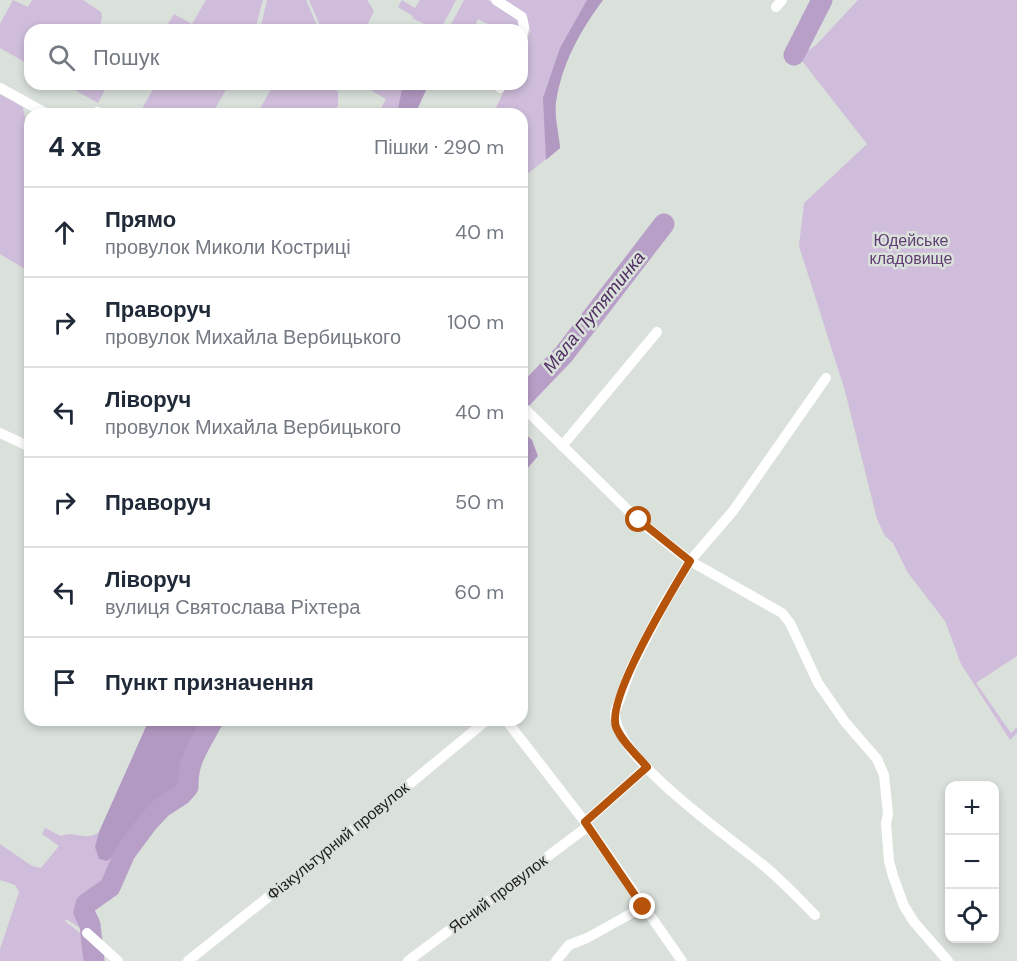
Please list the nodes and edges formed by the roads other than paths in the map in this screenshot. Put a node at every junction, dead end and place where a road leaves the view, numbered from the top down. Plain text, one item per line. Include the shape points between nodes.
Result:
1 (496, 0) edge
2 (523, 24) edge
3 (0, 88) edge
4 (36, 108) edge
5 (657, 332) dead end
6 (826, 378) dead end
7 (528, 412) edge
8 (0, 433) edge
9 (24, 444) edge
10 (562, 446) junction
11 (690, 561) junction
12 (480, 726) edge
13 (511, 726) edge
14 (647, 767) junction
15 (586, 825) junction
16 (643, 907) junction
17 (815, 915) dead end
18 (87, 933) dead end
19 (118, 961) edge
20 (188, 961) edge
21 (408, 961) edge
22 (556, 961) edge
23 (682, 961) edge
24 (948, 961) edge

1 - 2 street via 522,17
3 - 4 street
5 - 10 street
6 - 11 street via 733,511
7 - 10 street
8 - 9 street
10 - 11 street via 631,514
11 - 14 street via 632,666 615,712 616,727
11 - 24 street via 782,613 790,623 818,683 877,759 884,775 886,833 893,876 914,922
12 - 20 street, Фізкультурний провулок
13 - 15 street
14 - 15 street, Ясний провулок
14 - 17 street via 674,795 760,862
15 - 16 street
15 - 21 street, Ясний провулок
16 - 22 street via 569,945
16 - 23 street
18 - 19 street

